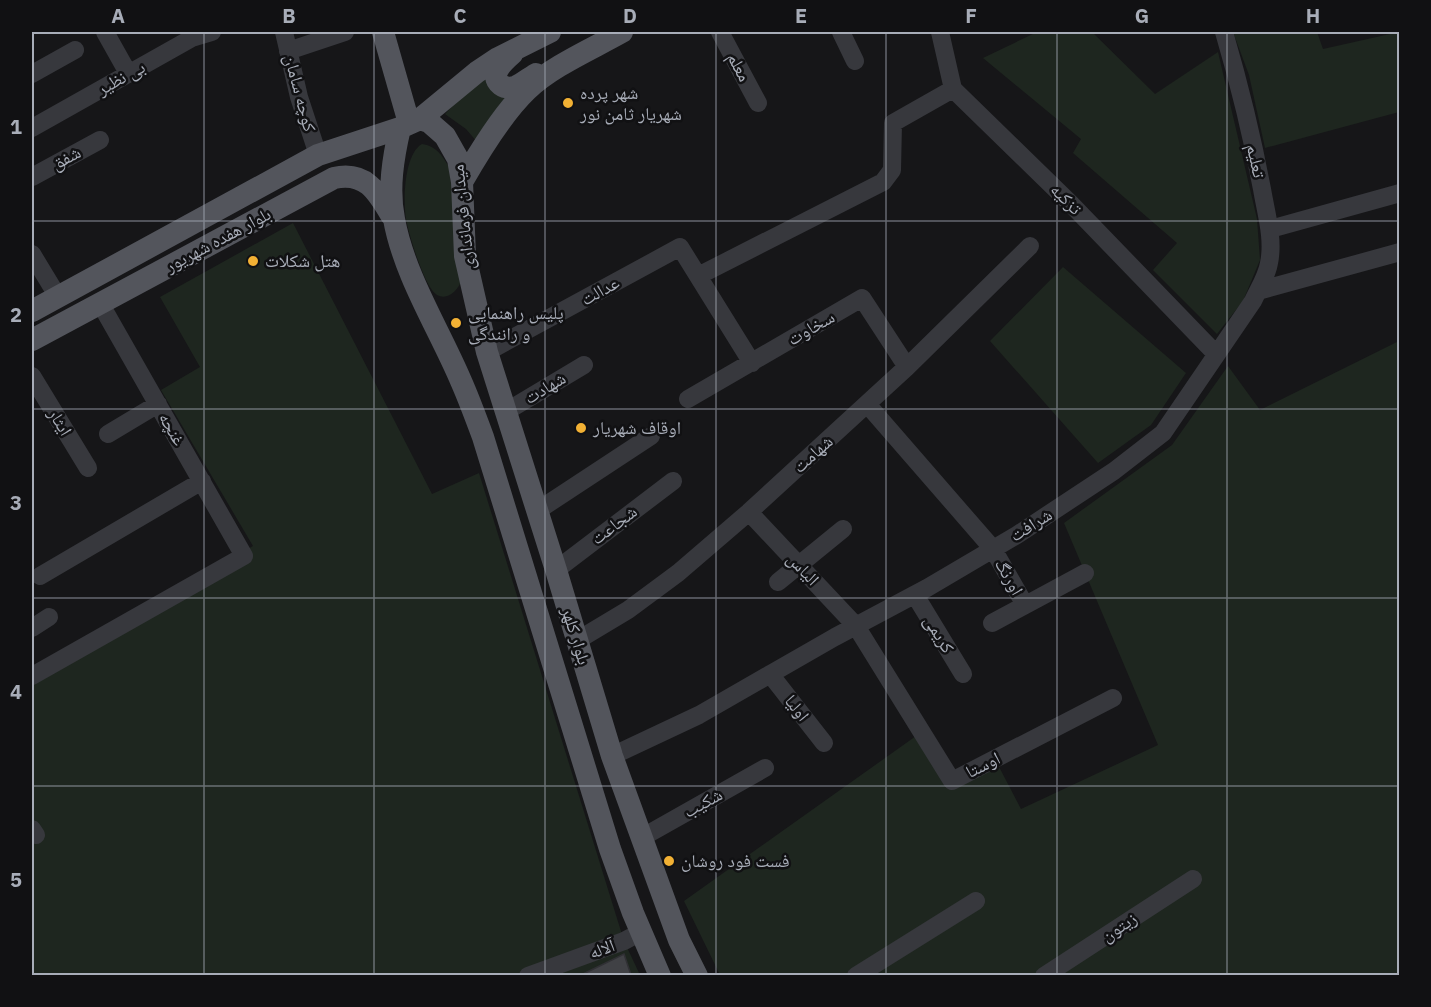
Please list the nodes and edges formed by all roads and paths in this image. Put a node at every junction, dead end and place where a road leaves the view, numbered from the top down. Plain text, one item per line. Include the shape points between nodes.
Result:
1 (105, 32) edge
2 (212, 32) edge
3 (284, 32) edge
4 (345, 32) edge
5 (383, 32) edge
6 (550, 32) edge
7 (622, 32) edge
8 (720, 32) edge
9 (841, 32) edge
10 (940, 32) edge
11 (1224, 32) edge
12 (520, 47) junction
13 (75, 50) dead end
14 (288, 51) junction
15 (587, 51) junction
16 (855, 61) dead end
17 (128, 73) junction
18 (32, 74) edge
19 (953, 89) junction
20 (758, 103) dead end
21 (409, 124) junction
22 (32, 128) edge
23 (100, 140) dead end
24 (318, 155) junction
25 (32, 177) edge
26 (462, 182) junction
27 (1400, 193) edge
28 (394, 219) junction
29 (1270, 229) junction
30 (1030, 246) dead end
31 (1400, 252) edge
32 (32, 254) edge
33 (698, 276) junction
34 (472, 291) joint
35 (1258, 291) junction
36 (58, 297) junction
37 (100, 303) junction
38 (32, 311) edge
39 (32, 340) edge
40 (488, 352) junction
41 (1216, 354) junction
42 (752, 363) junction
43 (584, 365) dead end
44 (907, 367) junction
45 (32, 376) edge
46 (688, 399) dead end
47 (158, 404) junction
48 (867, 405) junction
49 (507, 411) junction
50 (108, 434) dead end
51 (651, 436) dead end
52 (88, 468) dead end
53 (202, 481) junction
54 (673, 481) dead end
55 (537, 511) junction
56 (749, 512) junction
57 (843, 529) dead end
58 (993, 549) junction
59 (799, 565) junction
60 (556, 570) junction
61 (1085, 573) dead end
62 (40, 576) dead end
63 (778, 582) dead end
64 (915, 595) junction
65 (1025, 605) junction
66 (49, 617) dead end
67 (992, 623) dead end
68 (856, 626) junction
69 (32, 628) edge
70 (578, 640) junction
71 (770, 674) junction
72 (963, 674) dead end
73 (32, 676) edge
74 (1113, 698) dead end
75 (824, 743) dead end
76 (612, 756) junction
77 (765, 768) dead end
78 (641, 838) junction
79 (1193, 879) dead end
80 (976, 901) dead end
81 (641, 932) junction
82 (553, 971) edge
83 (528, 975) edge
84 (660, 975) edge
85 (697, 975) edge
86 (856, 975) edge
87 (1044, 975) edge

1 - 17 street
2 - 17 street, بی نظیر via 192,38
3 - 14 street, کوچه سامان
4 - 14 street
5 - 21 main road
6 - 12 main road
7 - 15 main road
8 - 20 street, معلم
9 - 16 street
10 - 19 street
11 - 29 street, تعلیم
12 - 15 main road via 498,69 499,84 506,88
12 - 21 main road via 477,72
13 - 18 street
14 - 24 street, کوچه سامان
15 - 26 main road via 528,89
17 - 22 street, بی نظیر
19 - 33 street via 893,123 892,170 883,182
19 - 41 street, تزکیه via 1072,204
21 - 24 main road, بلوار هفده شهریور
21 - 26 main road, میدان فرمانداری via 429,122 445,136 458,159
21 - 28 main road via 393,159
23 - 25 street, شفق
24 - 36 main road, بلوار هفده شهریور
26 - 34 main road, میدان فرمانداری via 465,256
27 - 29 street
28 - 37 main road, بلوار هفده شهریور via 377,190 346,175 334,178
28 - 81 main road, بلوار کلهر via 408,263 483,436 610,849
29 - 35 street, تعلیم via 1270,261
30 - 44 street, شهامت
31 - 35 street
32 - 36 street
33 - 40 street, عدالت via 680,247
33 - 42 street
34 - 40 main road, بلوار کلهر
35 - 41 street, شرافت
36 - 38 main road, بلوار هفده شهریور
37 - 39 main road, بلوار هفده شهریور
37 - 47 street, غنچه
40 - 49 main road, بلوار کلهر
41 - 58 street, شرافت via 1163,433 1106,476
42 - 44 street, سخاوت via 862,298
42 - 46 street, سخاوت
43 - 49 street, شهادت
44 - 48 street, شهامت
45 - 52 street, ایثار
47 - 50 street
47 - 53 street, غنچه
48 - 56 street, شهامت
48 - 58 street, اورنگ
49 - 55 main road, بلوار کلهر
51 - 55 street
53 - 62 street
53 - 73 street, غنچه via 244,556
54 - 60 street, شجاعت
55 - 60 main road, بلوار کلهر
56 - 59 street, الیاس
56 - 70 street, شهامت via 678,573
57 - 59 street
58 - 64 street, شرافت
58 - 65 street, اورنگ
59 - 63 street
59 - 68 street, الیاس
60 - 70 main road, بلوار کلهر
61 - 65 street
64 - 68 street, شرافت
64 - 72 street, کریمی
65 - 67 street
66 - 69 street
68 - 71 street, شرافت
68 - 74 street, اوستا via 952,781
70 - 76 main road, بلوار کلهر
71 - 75 street, اولیا
71 - 76 street, شرافت via 699,715
76 - 78 main road, بلوار کلهر
77 - 78 street, شکیب
78 - 85 main road, بلوار کلهر via 679,940
79 - 87 street, زیتون
80 - 86 street
81 - 82 street, آلاله
81 - 84 main road, بلوار کلهر
82 - 83 street, آلاله

